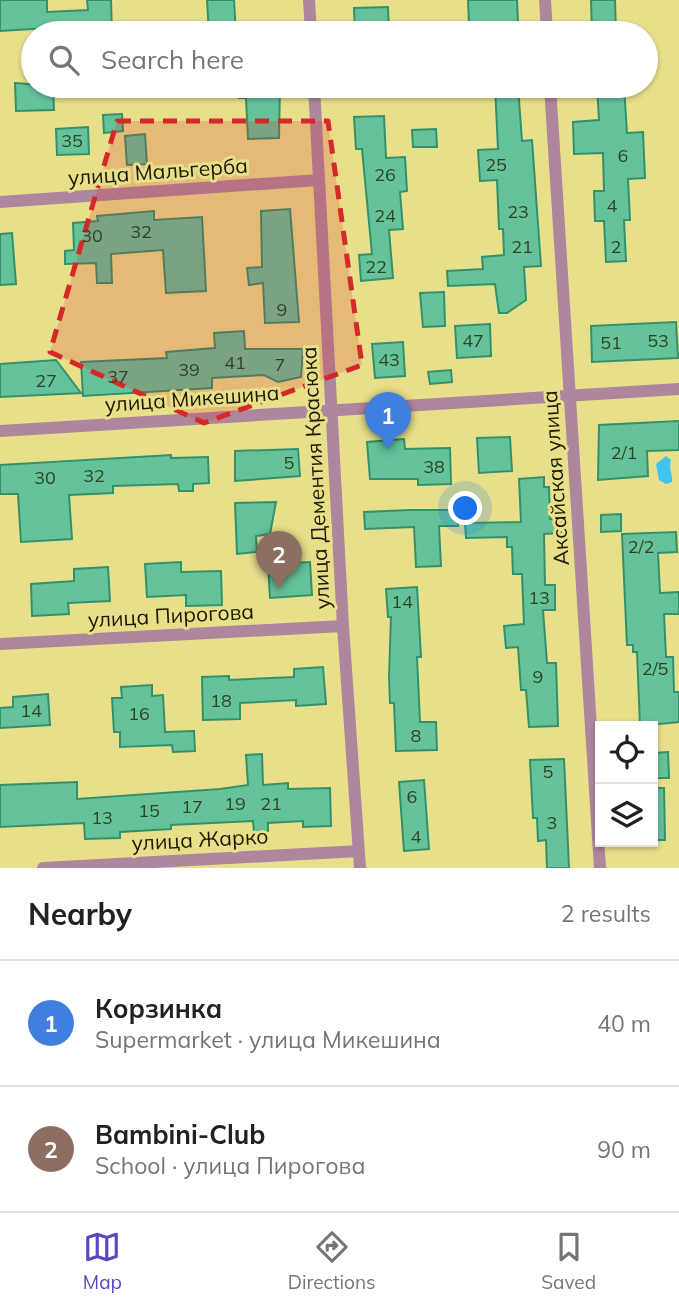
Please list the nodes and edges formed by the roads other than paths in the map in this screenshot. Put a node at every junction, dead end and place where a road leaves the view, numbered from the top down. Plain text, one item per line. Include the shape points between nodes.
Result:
1 (309, 0) edge
2 (545, 0) edge
3 (310, 21) edge
4 (546, 21) edge
5 (315, 98) edge
6 (551, 98) edge
7 (319, 180) junction
8 (0, 202) edge
9 (679, 389) edge
10 (570, 396) junction
11 (331, 409) junction
12 (0, 431) edge
13 (343, 626) junction
14 (0, 644) edge
15 (359, 851) junction
16 (43, 868) edge
17 (360, 868) edge
18 (600, 868) edge

1 - 3 street
2 - 4 street
5 - 7 street, улица Дементия Красюка
6 - 10 street, Аксайская улица
7 - 8 street, улица Мальгерба
7 - 11 street, улица Дементия Красюка
9 - 10 street, улица Микешина
10 - 11 street, улица Микешина
10 - 18 street, Аксайская улица
11 - 12 street, улица Микешина
11 - 13 street, улица Дементия Красюка
13 - 14 street, улица Пирогова
13 - 15 street, улица Дементия Красюка
15 - 16 street, улица Жарко
15 - 17 street, улица Дементия Красюка

